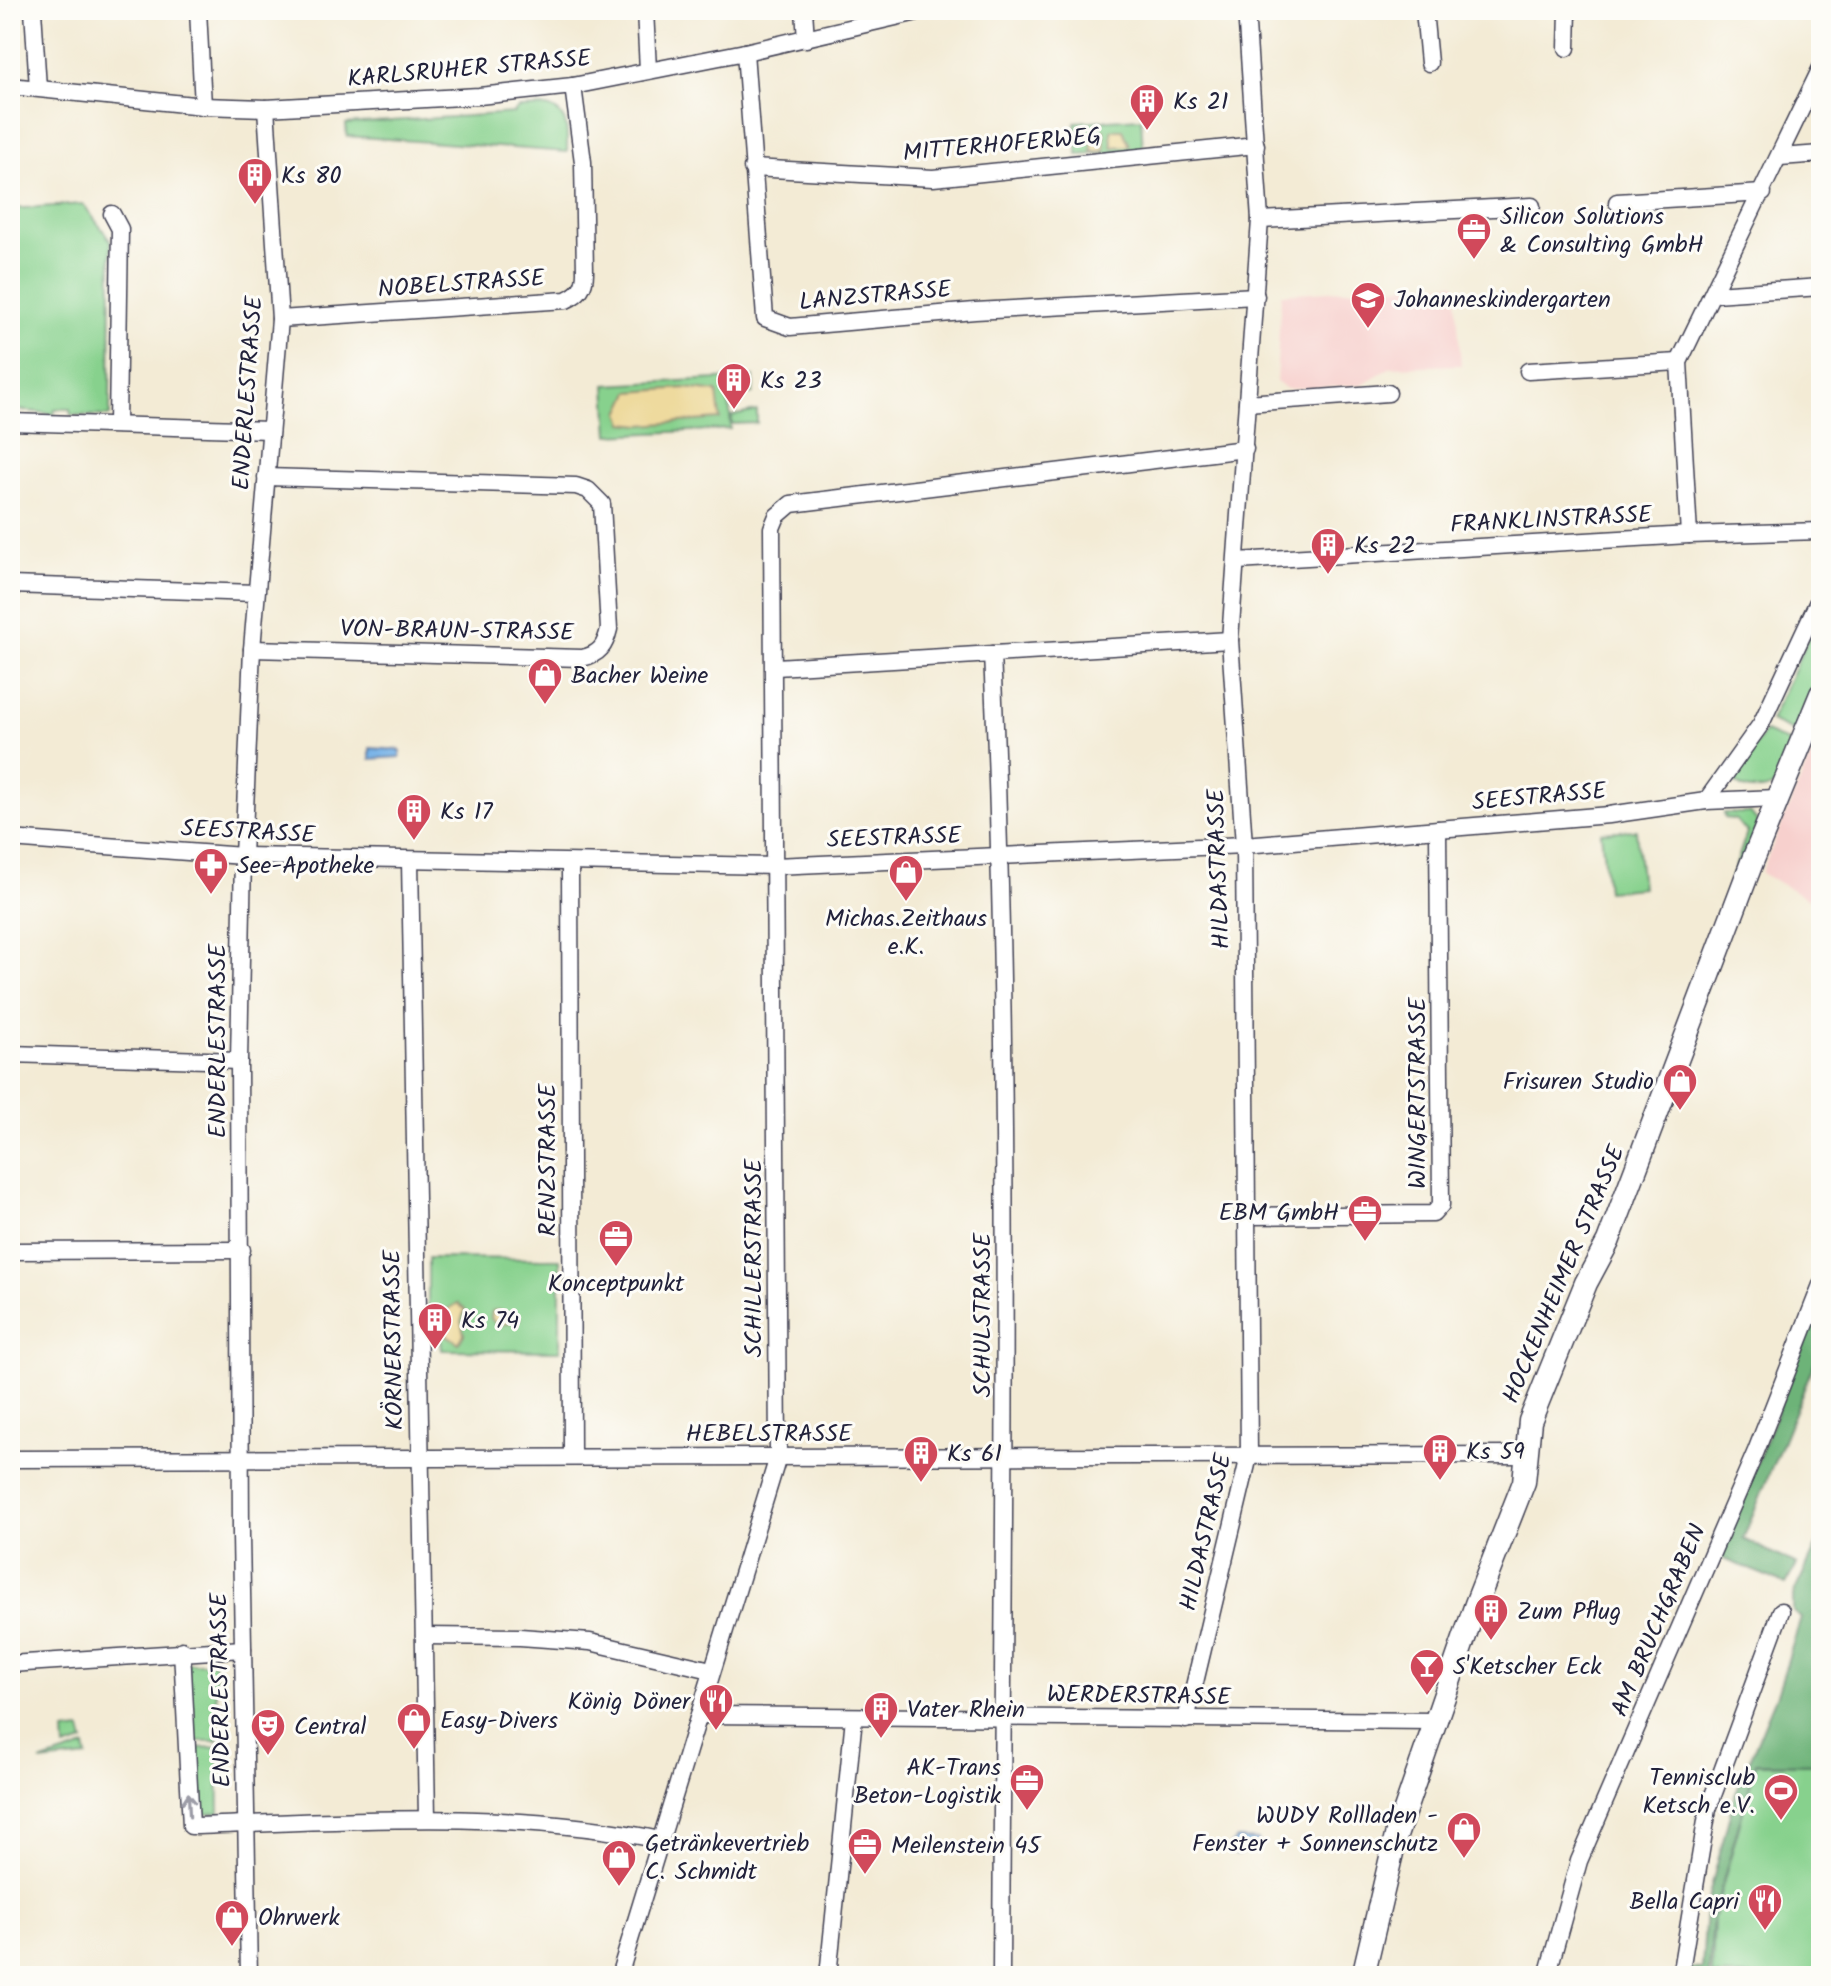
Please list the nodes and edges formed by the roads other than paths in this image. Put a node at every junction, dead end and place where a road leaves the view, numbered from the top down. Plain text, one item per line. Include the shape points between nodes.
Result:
1 (33, 10) edge
2 (198, 10) edge
3 (645, 10) edge
4 (804, 10) edge
5 (926, 10) edge
6 (1246, 10) edge
7 (1424, 10) edge
8 (1568, 10) edge
9 (806, 39) junction
10 (1567, 48) dead end
11 (745, 52) junction
12 (1429, 63) dead end
13 (1821, 68) edge
14 (648, 70) junction
15 (10, 86) edge
16 (573, 86) junction
17 (38, 88) junction
18 (203, 106) junction
19 (266, 108) junction
20 (1256, 145) junction
21 (1821, 154) edge
22 (1780, 157) junction
23 (752, 168) junction
24 (1763, 193) junction
25 (1617, 202) dead end
26 (1532, 206) dead end
27 (112, 214) dead end
28 (1260, 220) junction
29 (1821, 287) edge
30 (1714, 294) junction
31 (1256, 296) junction
32 (280, 319) junction
33 (1679, 362) junction
34 (1528, 371) dead end
35 (1388, 393) dead end
36 (1247, 403) junction
37 (10, 422) edge
38 (117, 424) junction
39 (270, 430) junction
40 (1245, 449) junction
41 (266, 477) junction
42 (1821, 531) edge
43 (1689, 535) junction
44 (1237, 561) junction
45 (10, 585) edge
46 (256, 593) junction
47 (1821, 595) edge
48 (1230, 640) junction
49 (252, 649) junction
50 (992, 654) junction
51 (776, 667) junction
52 (1820, 699) edge
53 (1777, 798) junction
54 (1706, 801) junction
55 (1438, 829) junction
56 (10, 839) edge
57 (1244, 845) junction
58 (243, 856) junction
59 (1001, 857) junction
60 (410, 861) junction
61 (570, 864) junction
62 (775, 866) junction
63 (10, 1054) edge
64 (239, 1061) junction
65 (1246, 1216) junction
66 (242, 1250) junction
67 (10, 1251) edge
68 (1821, 1285) edge
69 (1527, 1455) junction
70 (1249, 1456) junction
71 (242, 1457) junction
72 (572, 1457) junction
73 (778, 1457) junction
74 (1007, 1457) junction
75 (421, 1458) junction
76 (10, 1459) edge
77 (1781, 1611) dead end
78 (424, 1636) junction
79 (243, 1649) junction
80 (182, 1650) junction
81 (10, 1664) edge
82 (711, 1670) junction
83 (699, 1715) junction
84 (854, 1717) junction
85 (1003, 1717) junction
86 (1186, 1720) junction
87 (1434, 1721) junction
88 (427, 1818) junction
89 (248, 1824) junction
90 (660, 1840) junction
91 (249, 1976) edge
92 (619, 1976) edge
93 (828, 1976) edge
94 (1001, 1976) edge
95 (1363, 1976) edge
96 (1547, 1976) edge
97 (1680, 1976) edge

1 - 17 street
2 - 18 street
3 - 14 street
4 - 9 street
5 - 9 street, KARLSRUHER STRASSE
6 - 20 street, HILDASTRASSE
7 - 12 street
8 - 10 street
9 - 11 street, KARLSRUHER STRASSE
11 - 14 street, KARLSRUHER STRASSE
11 - 23 street, LANZSTRASSE
13 - 22 street
14 - 16 street, KARLSRUHER STRASSE
15 - 17 street, KARLSRUHER STRASSE
16 - 19 street, KARLSRUHER STRASSE
16 - 32 street, NOBELSTRASSE via 583,162 585,272 575,296
17 - 18 street, KARLSRUHER STRASSE
18 - 19 street, KARLSRUHER STRASSE
19 - 32 street, ENDERLESTRASSE
20 - 23 street, MITTERHOFERWEG via 933,178
20 - 28 street, HILDASTRASSE
21 - 22 street
22 - 24 street
23 - 31 street, LANZSTRASSE via 762,306 765,318 790,327
24 - 25 street
24 - 30 street
26 - 28 street
27 - 38 street via 120,229
28 - 31 street, HILDASTRASSE
29 - 30 street
30 - 33 street
31 - 36 street, HILDASTRASSE
32 - 39 street, ENDERLESTRASSE
33 - 34 street
33 - 43 street
35 - 36 street
36 - 40 street, HILDASTRASSE
37 - 38 street
38 - 39 street
39 - 41 street, ENDERLESTRASSE
40 - 44 street, HILDASTRASSE
40 - 51 street, SCHILLERSTRASSE via 791,504 772,528
41 - 46 street, ENDERLESTRASSE
41 - 49 street, VON-BRAUN-STRASSE via 588,490 602,504 609,629 595,655 582,658
42 - 43 street, FRANKLINSTRASSE
43 - 44 street, FRANKLINSTRASSE
44 - 48 street, HILDASTRASSE
45 - 46 street
46 - 49 street, ENDERLESTRASSE
47 - 54 street via 1761,724
48 - 50 street
48 - 57 street, HILDASTRASSE
49 - 58 street, ENDERLESTRASSE
50 - 51 street
50 - 59 street, SCHULSTRASSE
51 - 62 street, SCHILLERSTRASSE
52 - 53 street, HOCKENHEIMER STRASSE
53 - 54 street, SEESTRASSE
53 - 69 street, HOCKENHEIMER STRASSE via 1608,1242 1530,1421
54 - 55 street, SEESTRASSE
55 - 57 street, SEESTRASSE
55 - 65 street, WINGERTSTRASSE via 1441,1205 1433,1214
56 - 58 street, SEESTRASSE
57 - 59 street, SEESTRASSE
57 - 65 street, HILDASTRASSE
58 - 60 street, SEESTRASSE
58 - 64 street, ENDERLESTRASSE
59 - 62 street, SEESTRASSE
59 - 74 street, SCHULSTRASSE
60 - 61 street, SEESTRASSE
60 - 75 street, KÖRNERSTRASSE
61 - 62 street, SEESTRASSE
61 - 72 street, RENZSTRASSE
62 - 73 street, SCHILLERSTRASSE
63 - 64 street
64 - 66 street, ENDERLESTRASSE
65 - 70 street, HILDASTRASSE
66 - 67 street
66 - 71 street, ENDERLESTRASSE
68 - 96 street, AM BRUCHGRABEN via 1756,1451 1579,1861
69 - 70 street, HEBELSTRASSE
69 - 87 street, HOCKENHEIMER STRASSE via 1524,1482
70 - 74 street, HEBELSTRASSE
70 - 86 street, HILDASTRASSE
71 - 75 street, HEBELSTRASSE
71 - 76 street, HEBELSTRASSE
71 - 79 street, ENDERLESTRASSE
72 - 73 street, HEBELSTRASSE
72 - 75 street, HEBELSTRASSE
73 - 74 street, HEBELSTRASSE
73 - 82 street, SCHILLERSTRASSE
74 - 85 street, SCHULSTRASSE
75 - 78 street, KÖRNERSTRASSE
77 - 97 street via 1708,1809
78 - 82 street via 590,1642
78 - 88 street, KÖRNERSTRASSE
79 - 80 street
79 - 89 street, ENDERLESTRASSE
80 - 81 street
89 -> 80 street via 191,1826
82 - 83 street, SCHILLERSTRASSE
83 - 84 street, WERDERSTRASSE
83 - 90 street, SCHILLERSTRASSE
84 - 85 street, WERDERSTRASSE
84 - 93 street
85 - 86 street, WERDERSTRASSE
85 - 94 street, SCHULSTRASSE
86 - 87 street, WERDERSTRASSE
87 - 95 street, HOCKENHEIMER STRASSE via 1396,1836
88 - 89 street
88 - 90 street via 566,1825
89 - 91 street, ENDERLESTRASSE
90 - 92 street, SCHILLERSTRASSE

